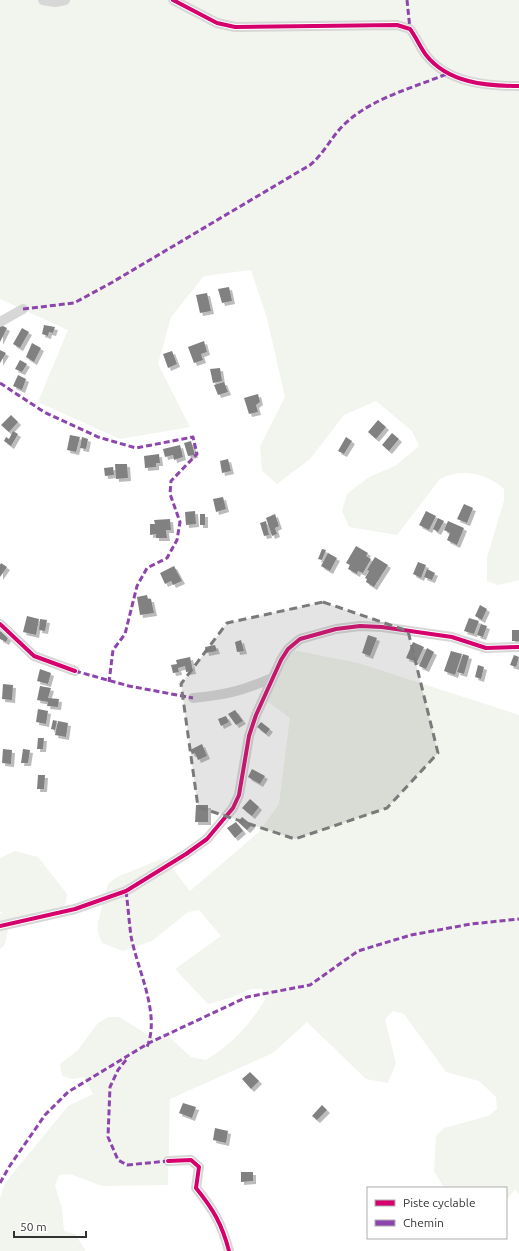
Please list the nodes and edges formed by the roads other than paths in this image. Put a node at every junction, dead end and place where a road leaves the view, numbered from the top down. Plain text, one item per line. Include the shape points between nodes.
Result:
1 (43, 0) edge
2 (65, 0) edge
3 (173, 0) edge
4 (519, 86) edge
5 (23, 309) dead end
6 (0, 322) edge
7 (0, 624) edge
8 (519, 647) edge
9 (75, 671) dead end
10 (272, 678) junction
11 (193, 698) dead end
12 (0, 926) edge
13 (168, 1161) dead end
14 (229, 1251) edge

1 - 2 street
3 - 4 street via 217,23 235,27 397,25 410,29 426,54 437,66 449,73 472,82
5 - 6 street
7 - 9 street via 34,656
8 - 10 street via 486,648 452,637 382,627 336,629 300,639 288,649
10 - 11 street via 243,690
10 - 12 street via 249,736 239,796 227,817 207,839 126,890 75,909
13 - 14 street via 191,1160 199,1166 196,1188 212,1208

